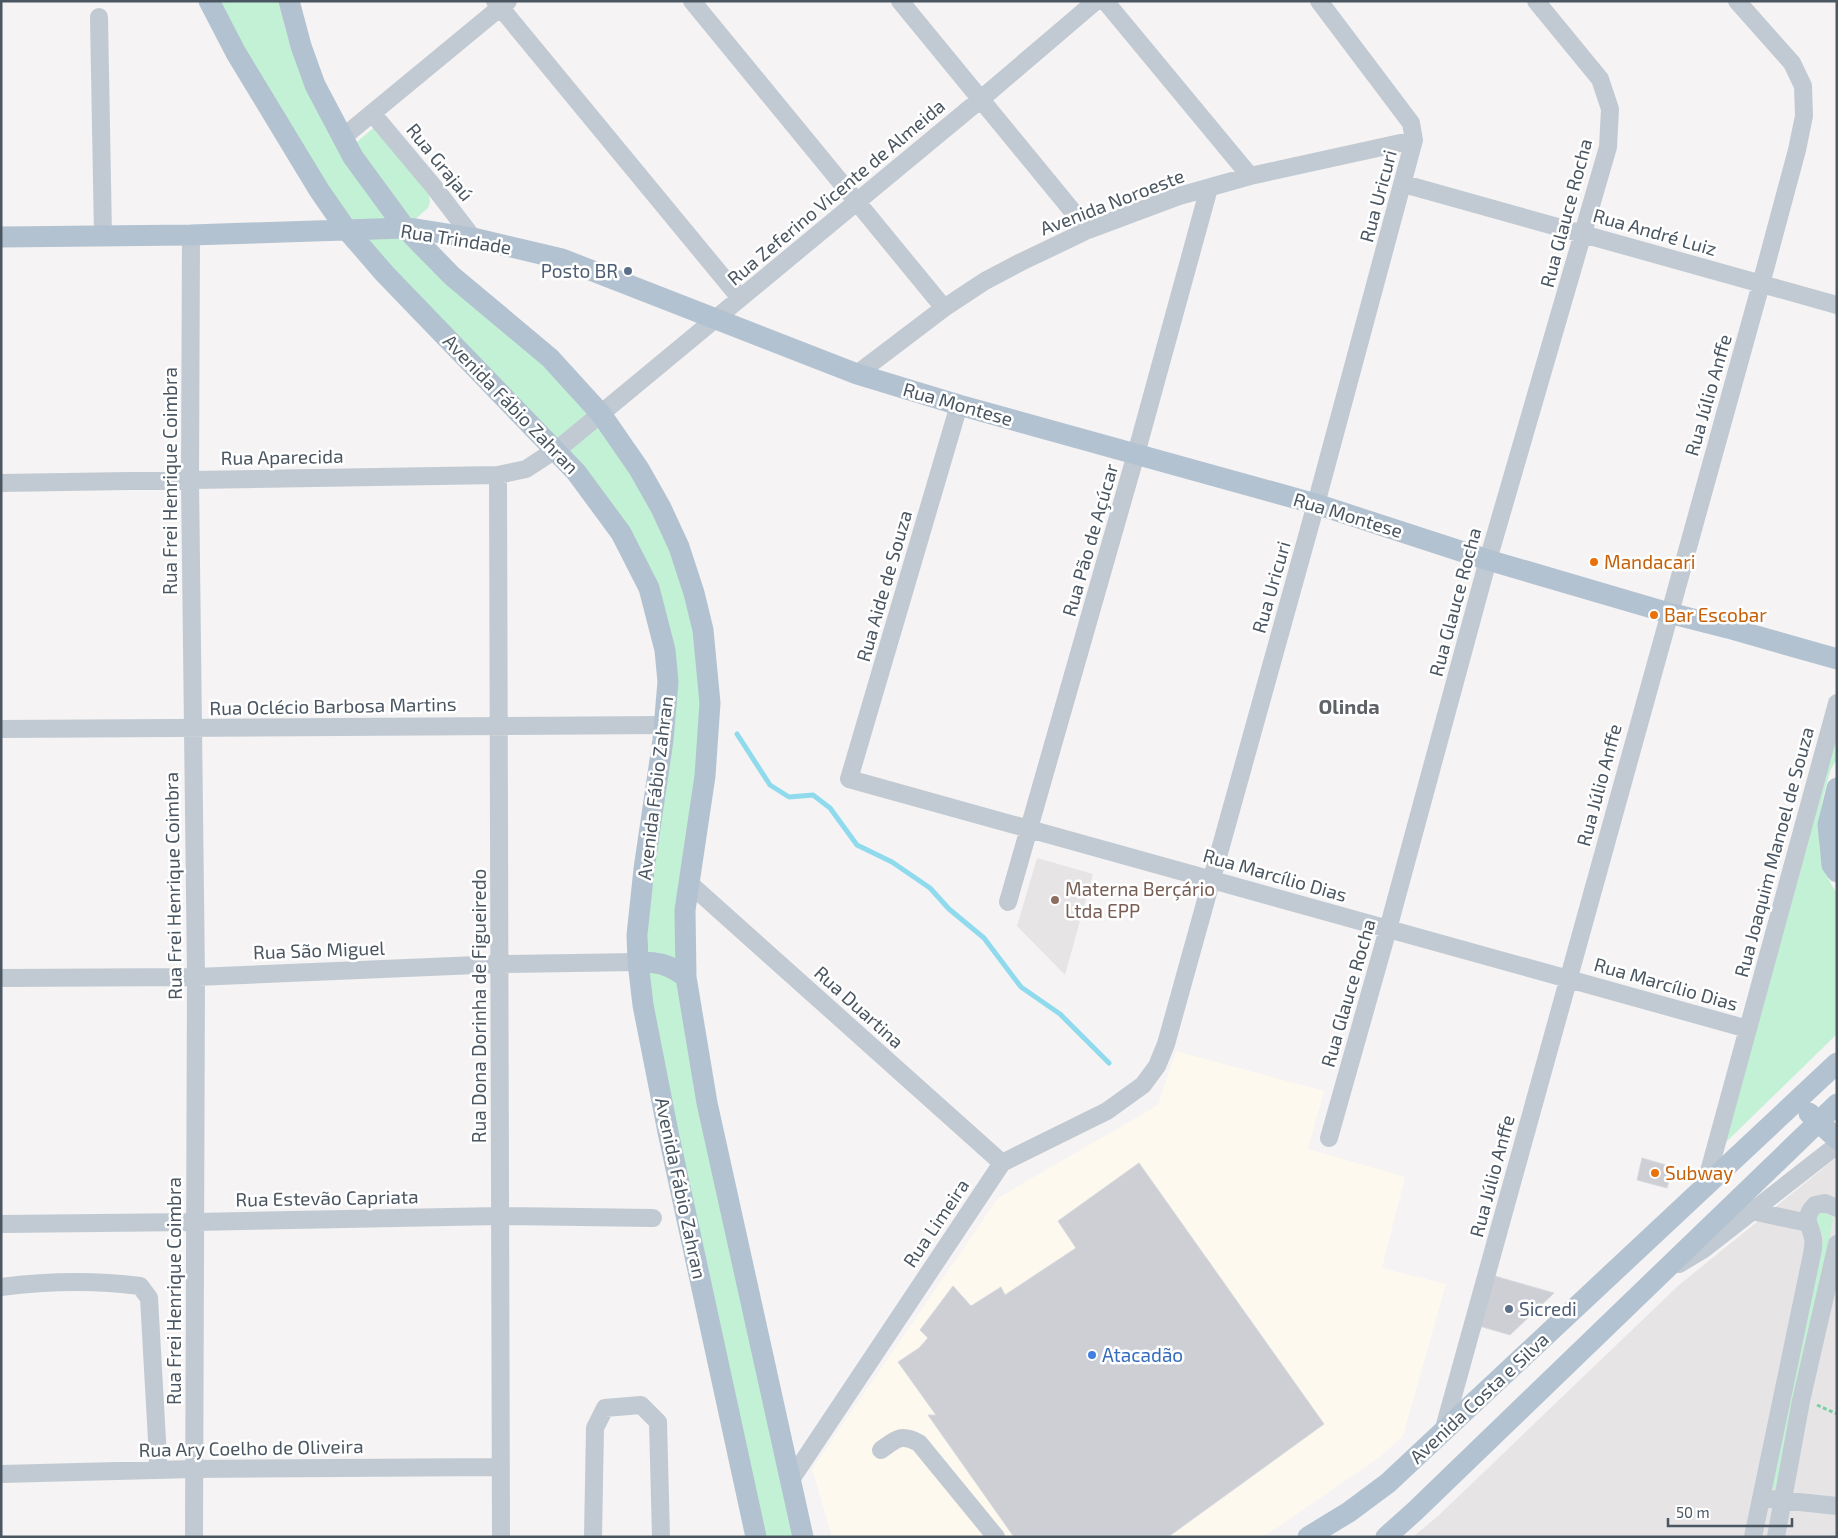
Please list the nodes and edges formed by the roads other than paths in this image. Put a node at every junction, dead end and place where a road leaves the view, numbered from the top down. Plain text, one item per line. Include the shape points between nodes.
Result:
1 (209, 1) edge
2 (289, 1) edge
3 (692, 1) edge
4 (900, 1) edge
5 (1096, 1) edge
6 (1106, 1) edge
7 (1319, 1) edge
8 (1536, 1) edge
9 (1737, 1) edge
10 (501, 3) edge
11 (99, 17) dead end
12 (981, 99) junction
13 (372, 113) junction
14 (342, 138) junction
15 (1414, 140) junction
16 (1250, 176) junction
17 (1404, 184) junction
18 (1208, 188) junction
19 (857, 202) junction
20 (405, 228) junction
21 (346, 229) junction
22 (1088, 230) junction
23 (191, 234) junction
24 (1583, 234) junction
25 (103, 236) junction
26 (1, 237) edge
27 (473, 238) junction
28 (1761, 284) junction
29 (740, 298) junction
30 (1837, 305) edge
31 (944, 308) junction
32 (715, 319) junction
33 (857, 374) junction
34 (959, 405) junction
35 (601, 414) junction
36 (557, 450) junction
37 (1136, 454) junction
38 (498, 475) junction
39 (190, 480) junction
40 (1, 484) edge
41 (1316, 504) junction
42 (1488, 560) junction
43 (1669, 613) junction
44 (1837, 659) edge
45 (1837, 703) edge
46 (665, 725) junction
47 (499, 726) junction
48 (1, 729) edge
49 (192, 729) junction
50 (849, 779) joint
51 (1837, 788) edge
52 (1030, 829) junction
53 (1837, 872) edge
54 (1211, 880) junction
55 (689, 883) junction
56 (1008, 902) dead end
57 (1388, 929) junction
58 (638, 962) junction
59 (500, 964) junction
60 (196, 977) junction
61 (686, 977) junction
62 (1, 978) edge
63 (1568, 979) junction
64 (1748, 1029) junction
65 (1166, 1044) joint
66 (1837, 1063) edge
67 (1795, 1102) junction
68 (1837, 1104) edge
69 (1819, 1121) junction
70 (1330, 1138) dead end
71 (1837, 1140) edge
72 (1837, 1145) edge
73 (1002, 1164) junction
74 (1705, 1186) junction
75 (1837, 1208) edge
76 (1752, 1211) junction
77 (500, 1216) junction
78 (653, 1218) dead end
79 (196, 1222) junction
80 (1808, 1223) junction
81 (1, 1224) edge
82 (1837, 1244) edge
83 (1663, 1273) junction
84 (1, 1287) edge
85 (1443, 1432) junction
86 (881, 1450) dead end
87 (501, 1467) junction
88 (194, 1469) junction
89 (157, 1470) junction
90 (1, 1474) edge
91 (790, 1481) junction
92 (1761, 1498) junction
93 (1782, 1501) junction
94 (1837, 1506) edge
95 (194, 1537) edge
96 (501, 1537) edge
97 (594, 1537) edge
98 (661, 1537) edge
99 (756, 1537) edge
100 (802, 1537) edge
101 (996, 1537) edge
102 (1308, 1537) edge
103 (1386, 1537) edge
104 (1753, 1537) edge
105 (1776, 1537) edge

1 - 21 main road, Avenida Fábio Zahran via 241,61
2 - 14 main road via 315,85
3 - 19 street
4 - 12 street
5 - 12 street, Rua Zeferino Vicente de Almeida
6 - 16 street
7 - 15 street via 1411,123
8 - 24 street, Rua Glauce Rocha via 1600,79 1610,109 1608,147
9 - 28 street, Rua Júlio Anffe via 1792,63 1803,86 1804,116 1797,150
10 - 13 street
10 - 29 street
11 - 25 street
12 - 19 street, Rua Zeferino Vicente de Almeida
12 - 22 street
13 - 14 street
13 - 27 street, Rua Grajaú
14 - 20 main road
15 - 16 street, Avenida Noroeste
15 - 17 street, Rua Uricuri
16 - 18 street, Avenida Noroeste
17 - 24 street, Rua André Luiz
17 - 41 street, Rua Uricuri
18 - 22 street, Avenida Noroeste
18 - 37 street, Rua Pão de Açúcar
19 - 29 street, Rua Zeferino Vicente de Almeida
19 - 31 street
20 - 21 main road, Rua Trindade
20 - 27 main road, Rua Trindade
20 - 35 main road via 452,276 550,358
21 - 23 main road, Rua Trindade
21 - 36 main road, Avenida Fábio Zahran via 385,274
22 - 31 street, Avenida Noroeste via 1021,262
23 - 25 main road, Rua Trindade
23 - 39 street, Rua Frei Henrique Coimbra
24 - 28 street, Rua André Luiz
24 - 42 street, Rua Glauce Rocha
25 - 26 main road, Rua Trindade
27 - 32 main road, Rua Trindade via 562,259
28 - 30 street, Rua André Luiz
28 - 43 street, Rua Júlio Anffe
29 - 32 street, Rua Zeferino Vicente de Almeida
31 - 33 street, Avenida Noroeste
32 - 33 main road, Rua Trindade
32 - 35 street, Rua Zeferino Vicente de Almeida
33 - 34 main road, Rua Montese
34 - 37 main road, Rua Montese
34 - 50 street, Rua Aide de Souza
35 - 36 street, Rua Zeferino Vicente de Almeida
35 - 55 main road via 639,469 679,547 703,630 710,703 705,776
36 - 38 street, Rua Aparecida via 526,470
36 - 46 main road, Avenida Fábio Zahran via 621,533 649,588 665,650 668,682
37 - 41 main road, Rua Montese
37 - 52 street, Rua Pão de Açúcar
38 - 39 street, Rua Aparecida
38 - 47 street, Rua Dona Dorinha de Figueiredo
39 - 40 street, Rua Aparecida
39 - 49 street, Rua Frei Henrique Coimbra
41 - 42 main road, Rua Montese
41 - 54 street, Rua Uricuri
42 - 43 main road, Rua Montese
42 - 57 street, Rua Glauce Rocha
43 - 44 main road, Rua Montese
43 - 63 street, Rua Júlio Anffe
45 - 64 street, Rua Joaquim Manoel de Souza
46 - 47 street, Rua Oclécio Barbosa Martins
46 - 58 main road, Avenida Fábio Zahran via 644,869
47 - 49 street, Rua Oclécio Barbosa Martins
47 - 59 street, Rua Dona Dorinha de Figueiredo
48 - 49 street, Rua Oclécio Barbosa Martins
49 - 60 street, Rua Frei Henrique Coimbra
50 - 52 street, Rua Marcílio Dias
51 - 53 main road via 1828,825 1832,865
52 - 54 street, Rua Marcílio Dias
52 - 56 street, Rua Pão de Açúcar
54 - 57 street, Rua Marcílio Dias
54 - 65 street, Rua Uricuri
55 - 61 main road via 685,910
55 - 73 street, Rua Duartina
57 - 63 street, Rua Marcílio Dias
57 - 70 street, Rua Glauce Rocha
58 - 59 street, Rua São Miguel
58 - 61 main road via 663,964
58 - 99 main road, Avenida Fábio Zahran via 642,1005 668,1132
59 - 60 street, Rua São Miguel
59 - 77 street, Rua Dona Dorinha de Figueiredo
60 - 62 street, Rua São Miguel
60 - 79 street, Rua Frei Henrique Coimbra
61 - 91 main road via 707,1103
63 - 64 street, Rua Marcílio Dias
63 - 85 street, Rua Júlio Anffe
64 - 74 street, Rua Joaquim Manoel de Souza
65 - 73 street, Rua Limeira via 1157,1066 1143,1085 1128,1096 1107,1111
66 - 67 main road, Avenida Costa e Silva
67 - 69 main road
67 - 74 main road, Avenida Costa e Silva
68 - 69 main road, Avenida Costa e Silva
69 - 71 main road
69 - 83 main road, Avenida Costa e Silva
72 - 76 street
73 - 91 street, Rua Limeira
74 - 85 main road, Avenida Costa e Silva
75 - 80 street via 1815,1205 1809,1211
76 - 80 street
76 - 83 street via 1704,1249
77 - 78 street, Rua Estevão Capriata
77 - 79 street, Rua Estevão Capriata
77 - 87 street, Rua Dona Dorinha de Figueiredo
79 - 81 street, Rua Estevão Capriata
79 - 88 street, Rua Frei Henrique Coimbra
80 - 92 street via 1814,1239 1812,1254
82 - 93 street
83 - 103 main road, Avenida Costa e Silva
84 - 89 street via 77,1282 140,1286 149,1298
85 - 102 main road, Avenida Costa e Silva via 1388,1483
86 - 101 street via 898,1438 908,1437 919,1443
87 - 88 street, Rua Ary Coelho de Oliveira
87 - 96 street, Rua Dona Dorinha de Figueiredo
88 - 89 street, Rua Ary Coelho de Oliveira
88 - 95 street, Rua Frei Henrique Coimbra
89 - 90 street, Rua Ary Coelho de Oliveira
91 - 100 main road
92 - 93 street
92 - 104 street
93 - 94 street
93 - 105 street
97 - 98 street via 595,1428 605,1408 641,1404 658,1422

